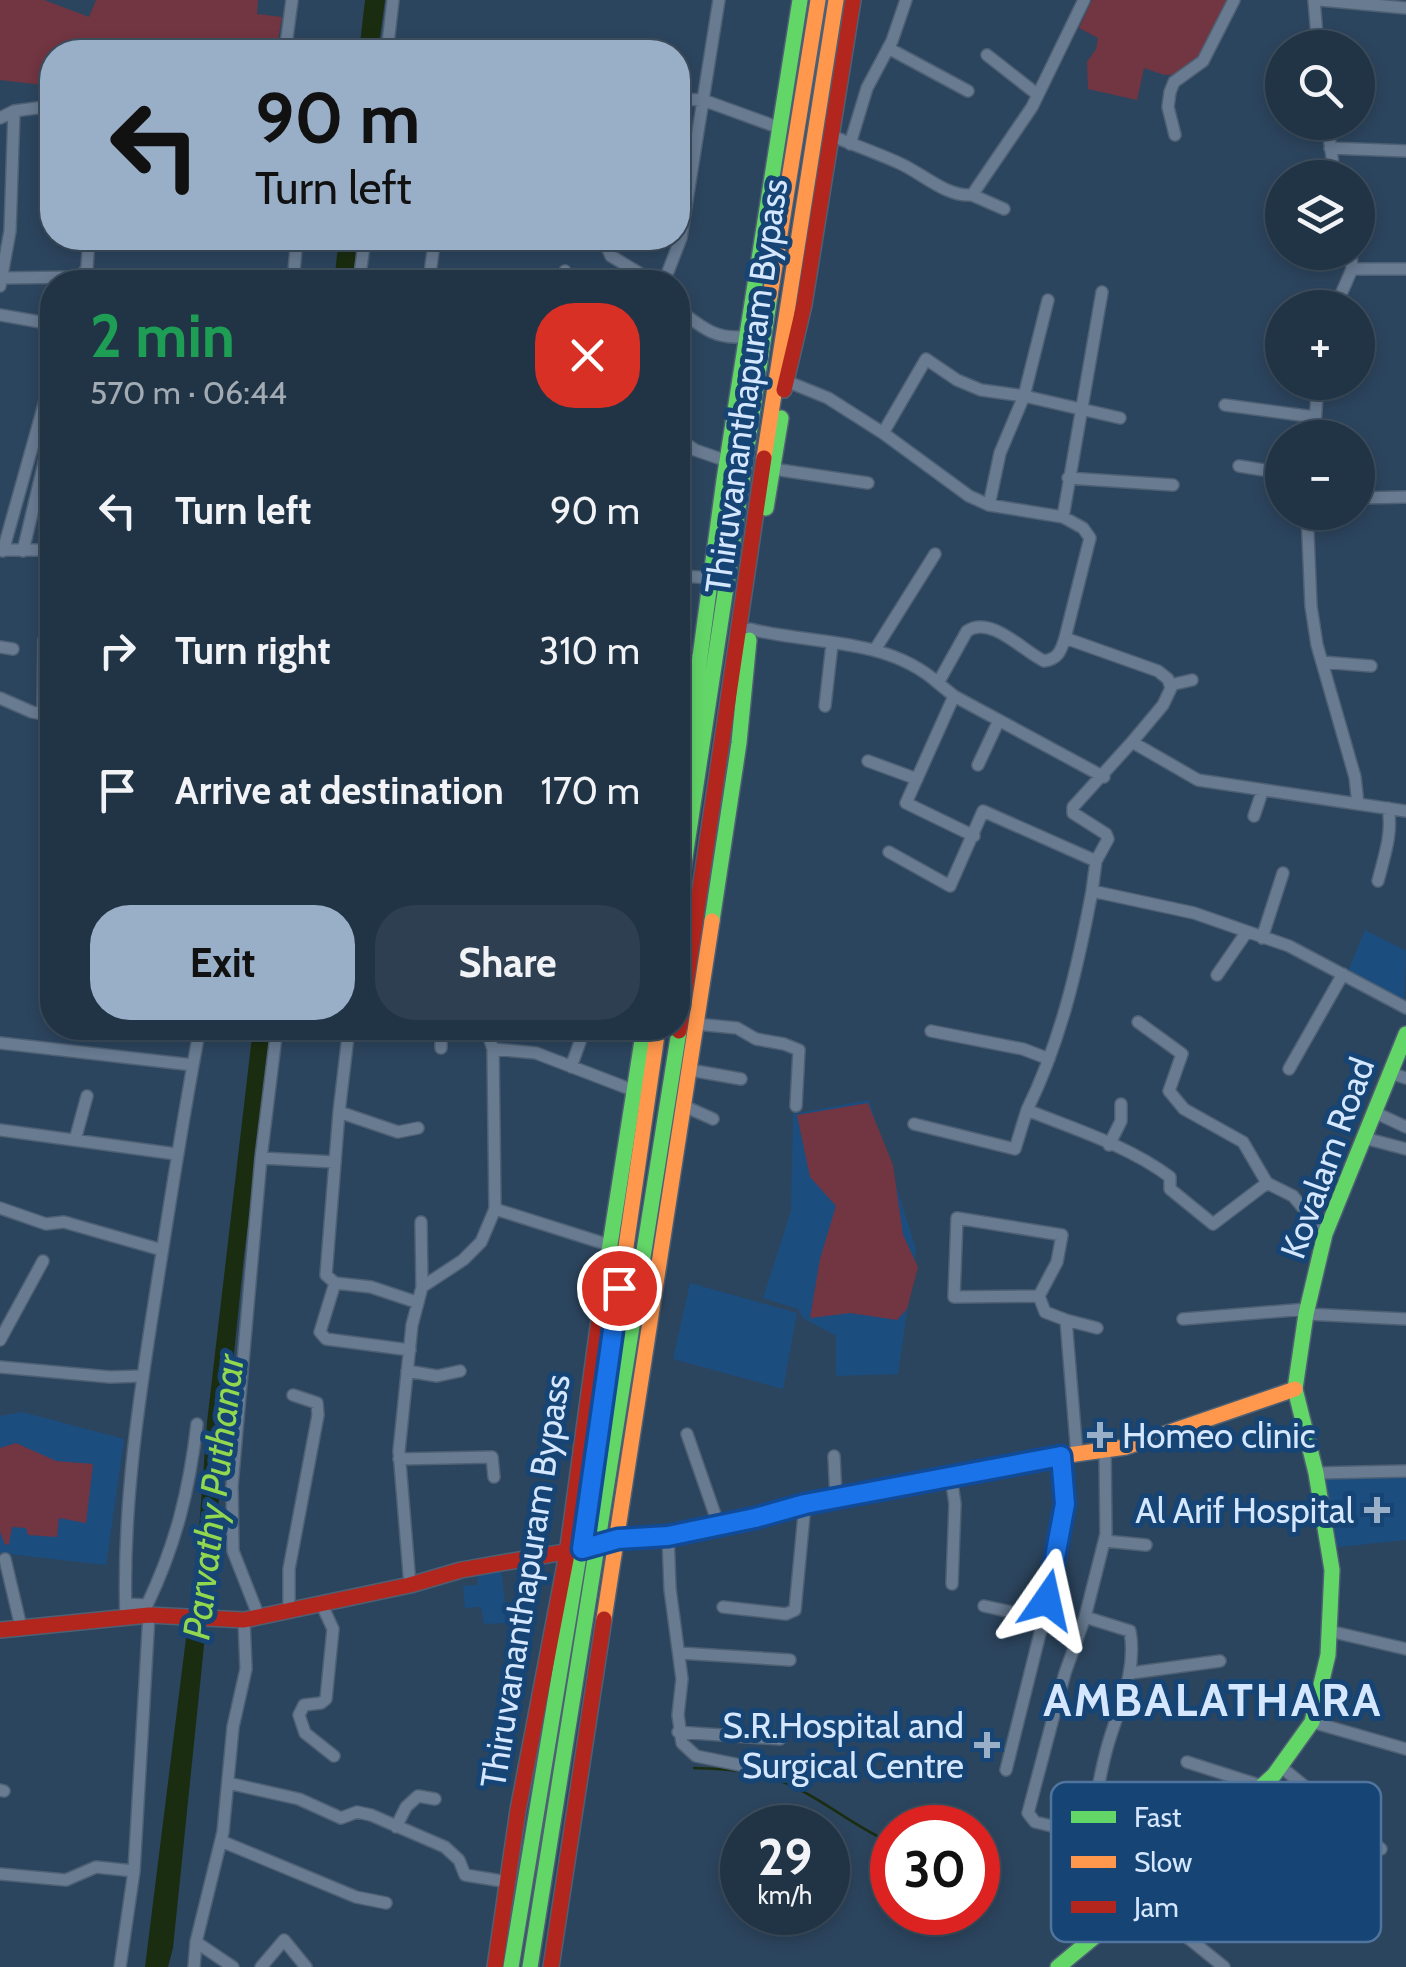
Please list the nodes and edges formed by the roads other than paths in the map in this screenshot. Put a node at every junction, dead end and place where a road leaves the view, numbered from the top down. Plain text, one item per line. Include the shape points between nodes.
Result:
1 (292, 0) edge
2 (393, 0) edge
3 (719, 0) edge
4 (800, 0) edge
5 (818, 0) edge
6 (836, 0) edge
7 (853, 0) edge
8 (906, 0) edge
9 (1084, 0) edge
10 (1234, 0) edge
11 (1317, 0) edge
12 (1362, 2) edge
13 (1406, 8) edge
14 (1318, 30) edge
15 (287, 40) edge
16 (388, 40) edge
17 (888, 48) junction
18 (987, 55) dead end
19 (968, 91) dead end
20 (1038, 95) junction
21 (690, 99) edge
22 (704, 100) junction
23 (40, 108) edge
24 (14, 111) junction
25 (0, 118) edge
26 (780, 128) junction
27 (1175, 135) dead end
28 (832, 136) junction
29 (1329, 140) edge
30 (850, 144) junction
31 (1330, 148) junction
32 (1406, 151) edge
33 (1332, 160) edge
34 (690, 184) edge
35 (972, 195) junction
36 (1004, 209) dead end
37 (4, 242) edge
38 (608, 250) edge
39 (1375, 269) edge
40 (634, 270) edge
41 (1406, 270) edge
42 (40, 280) edge
43 (1, 282) edge
44 (1102, 292) dead end
45 (1048, 300) dead end
46 (0, 316) edge
47 (690, 318) edge
48 (40, 322) edge
49 (746, 336) junction
50 (786, 380) junction
51 (1024, 396) junction
52 (1316, 400) edge
53 (1226, 406) dead end
54 (1082, 409) junction
55 (40, 417) edge
56 (1315, 417) junction
57 (1120, 418) dead end
58 (1315, 420) edge
59 (882, 433) junction
60 (690, 447) edge
61 (727, 460) junction
62 (1239, 466) dead end
63 (773, 469) junction
64 (1265, 470) edge
65 (1068, 478) junction
66 (40, 479) edge
67 (868, 483) dead end
68 (1173, 485) dead end
69 (1375, 498) edge
70 (1406, 498) edge
71 (989, 505) junction
72 (1063, 516) junction
73 (1307, 530) edge
74 (1, 550) edge
75 (40, 550) edge
76 (23, 551) junction
77 (936, 554) dead end
78 (690, 576) edge
79 (710, 578) junction
80 (750, 629) junction
81 (1065, 638) junction
82 (832, 644) junction
83 (876, 648) junction
84 (690, 659) edge
85 (698, 661) junction
86 (1322, 662) junction
87 (1372, 666) dead end
88 (1192, 680) dead end
89 (938, 682) junction
90 (1170, 685) junction
91 (954, 696) junction
92 (0, 698) edge
93 (826, 706) dead end
94 (40, 712) edge
95 (690, 719) edge
96 (999, 720) junction
97 (1132, 742) junction
98 (868, 761) dead end
99 (978, 765) dead end
100 (1104, 777) junction
101 (917, 779) junction
102 (1262, 792) junction
103 (1358, 804) junction
104 (1388, 808) junction
105 (1406, 810) edge
106 (1254, 816) dead end
107 (690, 822) edge
108 (974, 836) junction
109 (890, 852) dead end
110 (1096, 861) junction
111 (1282, 873) dead end
112 (1378, 881) dead end
113 (1092, 890) junction
114 (1246, 933) junction
115 (1262, 938) junction
116 (690, 955) edge
117 (1217, 974) dead end
118 (1344, 974) junction
119 (1406, 1008) edge
120 (1138, 1022) dead end
121 (696, 1024) junction
122 (931, 1031) dead end
123 (1406, 1034) edge
124 (198, 1040) edge
125 (276, 1040) edge
126 (348, 1040) edge
127 (441, 1040) edge
128 (490, 1040) edge
129 (582, 1040) edge
130 (642, 1040) edge
131 (656, 1040) edge
132 (677, 1040) edge
133 (0, 1043) edge
134 (441, 1048) dead end
135 (493, 1050) junction
136 (1049, 1058) junction
137 (193, 1065) junction
138 (572, 1068) junction
139 (1289, 1069) dead end
140 (690, 1070) junction
141 (1398, 1075) edge
142 (741, 1079) dead end
143 (635, 1091) junction
144 (87, 1096) dead end
145 (1121, 1104) dead end
146 (684, 1106) junction
147 (796, 1106) dead end
148 (1026, 1110) junction
149 (339, 1112) junction
150 (1374, 1112) junction
151 (713, 1119) dead end
152 (914, 1124) dead end
153 (1406, 1127) edge
154 (418, 1128) dead end
155 (0, 1130) edge
156 (1364, 1138) junction
157 (75, 1140) junction
158 (1109, 1145) junction
159 (1406, 1149) edge
160 (176, 1154) junction
161 (261, 1158) junction
162 (334, 1162) junction
163 (1267, 1183) junction
164 (0, 1208) edge
165 (494, 1209) junction
166 (421, 1222) dead end
167 (1325, 1234) junction
168 (610, 1245) junction
169 (162, 1250) junction
170 (43, 1261) dead end
171 (335, 1283) junction
172 (422, 1287) junction
173 (1039, 1296) junction
174 (416, 1302) junction
175 (1307, 1311) junction
176 (1183, 1319) dead end
177 (1406, 1319) edge
178 (1066, 1320) junction
179 (1096, 1328) dead end
180 (0, 1340) edge
181 (410, 1350) junction
182 (0, 1367) edge
183 (407, 1371) junction
184 (460, 1371) dead end
185 (143, 1376) junction
186 (1294, 1389) junction
187 (294, 1394) dead end
188 (197, 1424) dead end
189 (687, 1434) dead end
190 (1104, 1450) junction
191 (1069, 1455) junction
192 (834, 1456) dead end
193 (399, 1458) junction
194 (1406, 1472) edge
195 (1316, 1473) junction
196 (494, 1477) dead end
197 (951, 1477) junction
198 (836, 1498) junction
199 (805, 1504) junction
200 (718, 1526) junction
201 (668, 1536) junction
202 (618, 1539) junction
203 (1105, 1541) junction
204 (600, 1544) junction
205 (1146, 1546) dead end
206 (575, 1552) junction
207 (5, 1558) dead end
208 (952, 1584) dead end
209 (410, 1585) junction
210 (321, 1603) junction
211 (984, 1606) dead end
212 (723, 1607) dead end
213 (126, 1611) junction
214 (289, 1611) junction
215 (149, 1615) junction
216 (1085, 1618) junction
217 (244, 1619) junction
218 (1043, 1619) junction
219 (21, 1626) junction
220 (0, 1630) edge
221 (1329, 1630) junction
222 (1406, 1648) edge
223 (679, 1653) junction
224 (790, 1660) dead end
225 (1220, 1662) dead end
226 (1131, 1673) junction
227 (1312, 1722) junction
228 (678, 1732) junction
229 (780, 1738) dead end
230 (1406, 1749) edge
231 (334, 1756) dead end
232 (1187, 1762) dead end
233 (1280, 1766) junction
234 (1006, 1770) dead end
235 (804, 1778) dead end
236 (1100, 1782) edge
237 (1250, 1782) edge
238 (1266, 1782) edge
239 (1300, 1782) edge
240 (228, 1783) junction
241 (435, 1799) dead end
242 (1051, 1826) edge
243 (396, 1827) junction
244 (221, 1842) junction
245 (134, 1871) junction
246 (0, 1874) edge
247 (508, 1882) junction
248 (386, 1903) dead end
249 (196, 1942) junction
250 (1088, 1942) edge
251 (1193, 1942) edge
252 (120, 1967) edge
253 (194, 1967) edge
254 (234, 1967) edge
255 (261, 1967) edge
256 (306, 1967) edge
257 (495, 1967) edge
258 (511, 1967) edge
259 (530, 1967) edge
260 (551, 1967) edge
261 (1058, 1967) edge
262 (1224, 1967) edge

1 - 15 street
2 - 16 street
3 - 22 street
4 - 26 main road, Thiruvananthapuram Bypass
5 - 107 main road, Thiruvananthapuram Bypass
6 - 116 main road, Thiruvananthapuram Bypass
7 - 28 main road, Thiruvananthapuram Bypass
8 - 17 street
9 - 20 street
10 - 27 street via 1203,62 1174,82 1168,107
11 - 12 street
11 - 14 street
12 - 13 street
17 - 19 street
17 - 30 street
18 - 20 street
20 - 35 street
21 - 22 street
22 - 26 street
22 - 34 street
23 - 24 street
24 - 25 street
24 - 37 street
26 - 49 main road, Thiruvananthapuram Bypass
28 - 30 street
28 - 50 main road, Thiruvananthapuram Bypass
29 - 31 street
30 - 35 street
31 - 32 street
31 - 33 street
35 - 36 street
37 - 43 street
38 - 40 street
39 - 41 street
42 - 43 street
44 - 54 street
45 - 51 street
46 - 48 street
47 - 49 street via 727,339
49 - 61 main road, Thiruvananthapuram Bypass
50 - 59 street
50 - 63 main road, Thiruvananthapuram Bypass
51 - 54 street
51 - 59 street via 981,390 926,359
51 - 71 street via 1000,453
52 - 56 street
53 - 56 street
54 - 57 street
54 - 65 street
55 - 74 street
56 - 58 street
59 - 71 street
60 - 61 street
61 - 79 main road, Thiruvananthapuram Bypass
62 - 64 street
63 - 67 street
63 - 80 main road, Thiruvananthapuram Bypass
65 - 68 street
65 - 72 street
66 - 76 street
69 - 70 street
71 - 72 street
72 - 81 street via 1090,538
73 - 86 street via 1310,606
74 - 76 street
75 - 76 street
77 - 83 street
78 - 79 street
79 - 85 main road, Thiruvananthapuram Bypass
80 - 82 street
80 - 121 main road, Thiruvananthapuram Bypass
81 - 89 street via 1061,652 1044,661 1019,643 973,626
81 - 90 street via 1158,671
82 - 83 street
82 - 93 street
83 - 89 street via 920,666
84 - 85 street
85 - 95 main road, Thiruvananthapuram Bypass
86 - 87 street
86 - 103 street
88 - 90 street
89 - 91 street
90 - 97 street
91 - 96 street
91 - 101 street
92 - 94 street
96 - 99 street
96 - 100 street
97 - 100 street
97 - 102 street via 1198,780
98 - 101 street
100 - 110 street via 1073,807 1106,834
101 - 108 street via 906,804
102 - 103 street
102 - 106 street
103 - 104 street
104 - 105 street
104 - 112 street
108 - 109 street via 950,886
108 - 110 street via 982,811
110 - 113 street
111 - 115 street
113 - 114 street via 1194,913
113 - 136 street via 1080,959
114 - 115 street
114 - 117 street
115 - 118 street
118 - 119 street
118 - 139 street
120 - 163 street via 1182,1054 1168,1091 1184,1109 1242,1142
121 - 140 main road, Thiruvananthapuram Bypass
121 - 147 street via 736,1028 799,1050
122 - 136 street
123 - 141 main road, Kovalam Road
124 - 137 street
125 - 161 street
126 - 149 street
127 - 134 street
128 - 135 street
129 - 138 street
130 - 143 main road, Thiruvananthapuram Bypass
131 - 206 main road, Thiruvananthapuram Bypass
132 - 204 main road, Thiruvananthapuram Bypass
133 - 137 street
135 - 138 street via 536,1053
135 - 165 street
136 - 148 street
137 - 160 street
138 - 143 street
140 - 142 street
140 - 146 main road, Thiruvananthapuram Bypass
141 - 150 main road, Kovalam Road
143 - 168 main road, Thiruvananthapuram Bypass
144 - 157 street
145 - 158 street
146 - 151 street
146 - 202 main road, Thiruvananthapuram Bypass
148 - 152 street via 1015,1149
148 - 158 street
149 - 154 street via 398,1132
149 - 162 street
150 - 153 street
150 - 156 main road, Kovalam Road
155 - 157 street
156 - 159 street
156 - 167 main road, Kovalam Road
157 - 160 street
158 - 163 street via 1166,1174 1170,1189 1213,1224
160 - 169 street
161 - 162 street
161 - 217 street via 232,1486
162 - 171 street via 326,1276
163 - 167 street via 1292,1196
164 - 169 street
165 - 168 street
165 - 172 street via 481,1242
166 - 172 street
167 - 175 main road, Kovalam Road
168 - 206 main road, Thiruvananthapuram Bypass
169 - 185 street
170 - 180 street
171 - 174 street
171 - 181 street via 320,1332 326,1339
172 - 174 street
173 - 173 street via 954,1297 957,1218 1062,1235
173 - 178 street via 1045,1312
174 - 181 street
175 - 176 street
175 - 177 street
175 - 186 main road, Kovalam Road
178 - 179 street
178 - 191 street
181 - 183 street
182 - 185 street
183 - 184 street
183 - 193 street
185 - 213 street
186 - 190 main road
186 - 195 main road, Kovalam Road
187 - 214 street via 317,1403 318,1415 290,1568
188 - 213 street via 189,1489 167,1565 147,1605
189 - 200 street
190 - 191 main road
190 - 203 street
191 - 197 main road
191 - 218 street
192 - 198 street
193 - 196 street via 492,1457
193 - 209 street
194 - 195 street
195 - 221 main road, Kovalam Road via 1332,1570
197 - 198 main road
197 - 208 street
198 - 199 main road
199 - 200 main road
199 - 212 street via 795,1610
200 - 201 main road
201 - 202 main road
201 - 223 street
202 - 204 main road
202 - 260 main road, Thiruvananthapuram Bypass
203 - 205 street
203 - 216 street
204 - 206 main road
204 - 259 main road, Thiruvananthapuram Bypass
206 - 209 main road
206 - 247 main road, Thiruvananthapuram Bypass via 541,1680
206 - 258 main road, Thiruvananthapuram Bypass
207 - 219 street
209 - 210 main road
210 - 214 main road
210 - 231 street via 333,1628 326,1699 304,1706 300,1715 305,1733
211 - 218 street
213 - 215 main road
213 - 219 main road
214 - 217 main road
215 - 217 main road
215 - 245 street
216 - 226 street via 1130,1632
216 - 242 street via 1028,1813
217 - 240 street via 246,1669
218 - 234 street
219 - 220 main road
221 - 222 street
221 - 227 main road, Kovalam Road
223 - 224 street
223 - 228 street
225 - 226 street
226 - 236 street
227 - 230 street
227 - 233 main road, Kovalam Road
228 - 229 street
228 - 235 street via 696,1756
232 - 237 street
233 - 238 main road, Kovalam Road
233 - 239 street
240 - 243 street via 300,1799 340,1818 357,1812
240 - 244 street
241 - 243 street via 418,1796
243 - 247 street via 445,1847 465,1875
244 - 248 street
244 - 249 street
245 - 246 street via 96,1867 66,1880
245 - 252 street
247 - 257 main road, Thiruvananthapuram Bypass
249 - 253 street
249 - 254 street
250 - 261 main road, Kovalam Road
251 - 262 street
255 - 256 street via 284,1940

